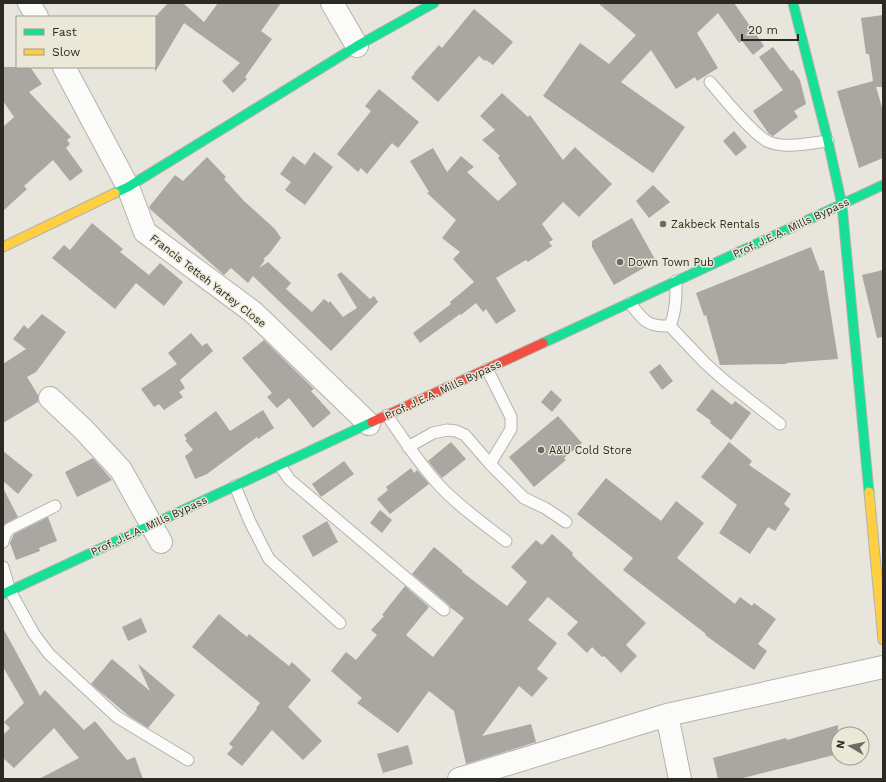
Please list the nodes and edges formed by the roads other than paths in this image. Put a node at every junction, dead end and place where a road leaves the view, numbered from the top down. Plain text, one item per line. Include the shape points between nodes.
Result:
1 (30, 3) edge
2 (332, 3) edge
3 (434, 3) edge
4 (794, 3) edge
5 (36, 16) edge
6 (357, 46) junction
7 (65, 68) edge
8 (710, 82) dead end
9 (828, 141) junction
10 (883, 186) edge
11 (128, 187) junction
12 (842, 205) junction
13 (3, 247) edge
14 (676, 281) junction
15 (630, 303) junction
16 (670, 326) junction
17 (487, 369) junction
18 (50, 398) dead end
19 (378, 420) junction
20 (780, 424) dead end
21 (408, 448) junction
22 (490, 464) junction
23 (280, 466) junction
24 (234, 486) junction
25 (55, 506) dead end
26 (566, 522) dead end
27 (156, 534) junction
28 (506, 541) dead end
29 (3, 542) edge
30 (3, 567) edge
31 (6, 593) edge
32 (444, 610) dead end
33 (340, 623) dead end
34 (883, 640) edge
35 (883, 667) edge
36 (667, 715) junction
37 (188, 760) dead end
38 (459, 779) edge
39 (680, 779) edge

1 - 5 street
2 - 6 street
3 - 6 street
4 - 9 street
6 - 11 street
7 - 11 street, Francis Tetteh Yartey Close
8 - 9 lane via 756,134 769,142 786,145
9 - 12 street
10 - 12 street, Prof. J.E.A. Mills Bypass
11 - 13 street
11 - 19 street, Francis Tetteh Yartey Close via 145,232 253,312
12 - 14 street, Prof. J.E.A. Mills Bypass
12 - 34 street
14 - 15 street, Prof. J.E.A. Mills Bypass
14 - 16 lane via 675,315
15 - 16 lane via 649,324 659,327
15 - 17 street, Prof. J.E.A. Mills Bypass
16 - 20 lane via 710,368
17 - 19 street, Prof. J.E.A. Mills Bypass
17 - 22 lane via 511,416 511,429
18 - 27 street via 121,470
19 - 21 lane
19 - 23 street, Prof. J.E.A. Mills Bypass
21 - 22 lane via 433,433 456,431 465,435
21 - 28 lane via 455,501
22 - 26 lane via 524,498
23 - 24 street, Prof. J.E.A. Mills Bypass
23 - 32 lane via 290,480
24 - 27 street, Prof. J.E.A. Mills Bypass
24 - 33 lane via 269,559
25 - 29 lane via 9,530
27 - 31 street, Prof. J.E.A. Mills Bypass
30 - 31 lane
31 - 37 lane via 49,654 117,717
35 - 36 street
36 - 38 street
36 - 39 street

